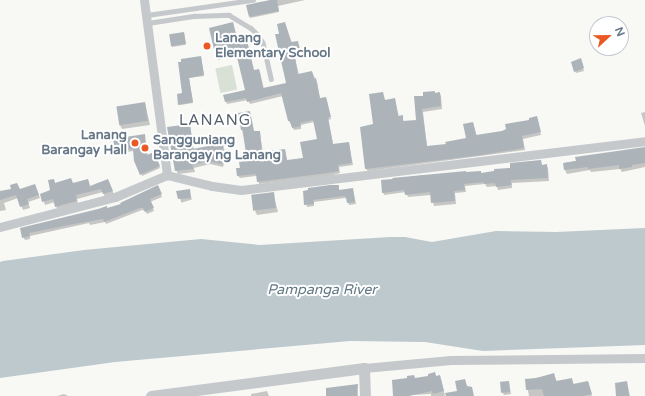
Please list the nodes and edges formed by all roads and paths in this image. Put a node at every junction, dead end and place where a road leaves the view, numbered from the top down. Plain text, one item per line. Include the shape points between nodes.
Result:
1 (144, 0) edge
2 (253, 0) edge
3 (147, 19) junction
4 (271, 79) dead end
5 (645, 141) edge
6 (166, 175) junction
7 (0, 227) edge
8 (645, 358) edge
9 (364, 368) junction
10 (151, 396) edge
11 (365, 396) edge

1 - 3 street
2 - 3 lane
3 - 4 lane via 229,15 258,35 263,43
3 - 6 street
5 - 6 street via 241,190
6 - 7 street via 115,197
8 - 9 street via 451,360
9 - 10 street
9 - 11 street

